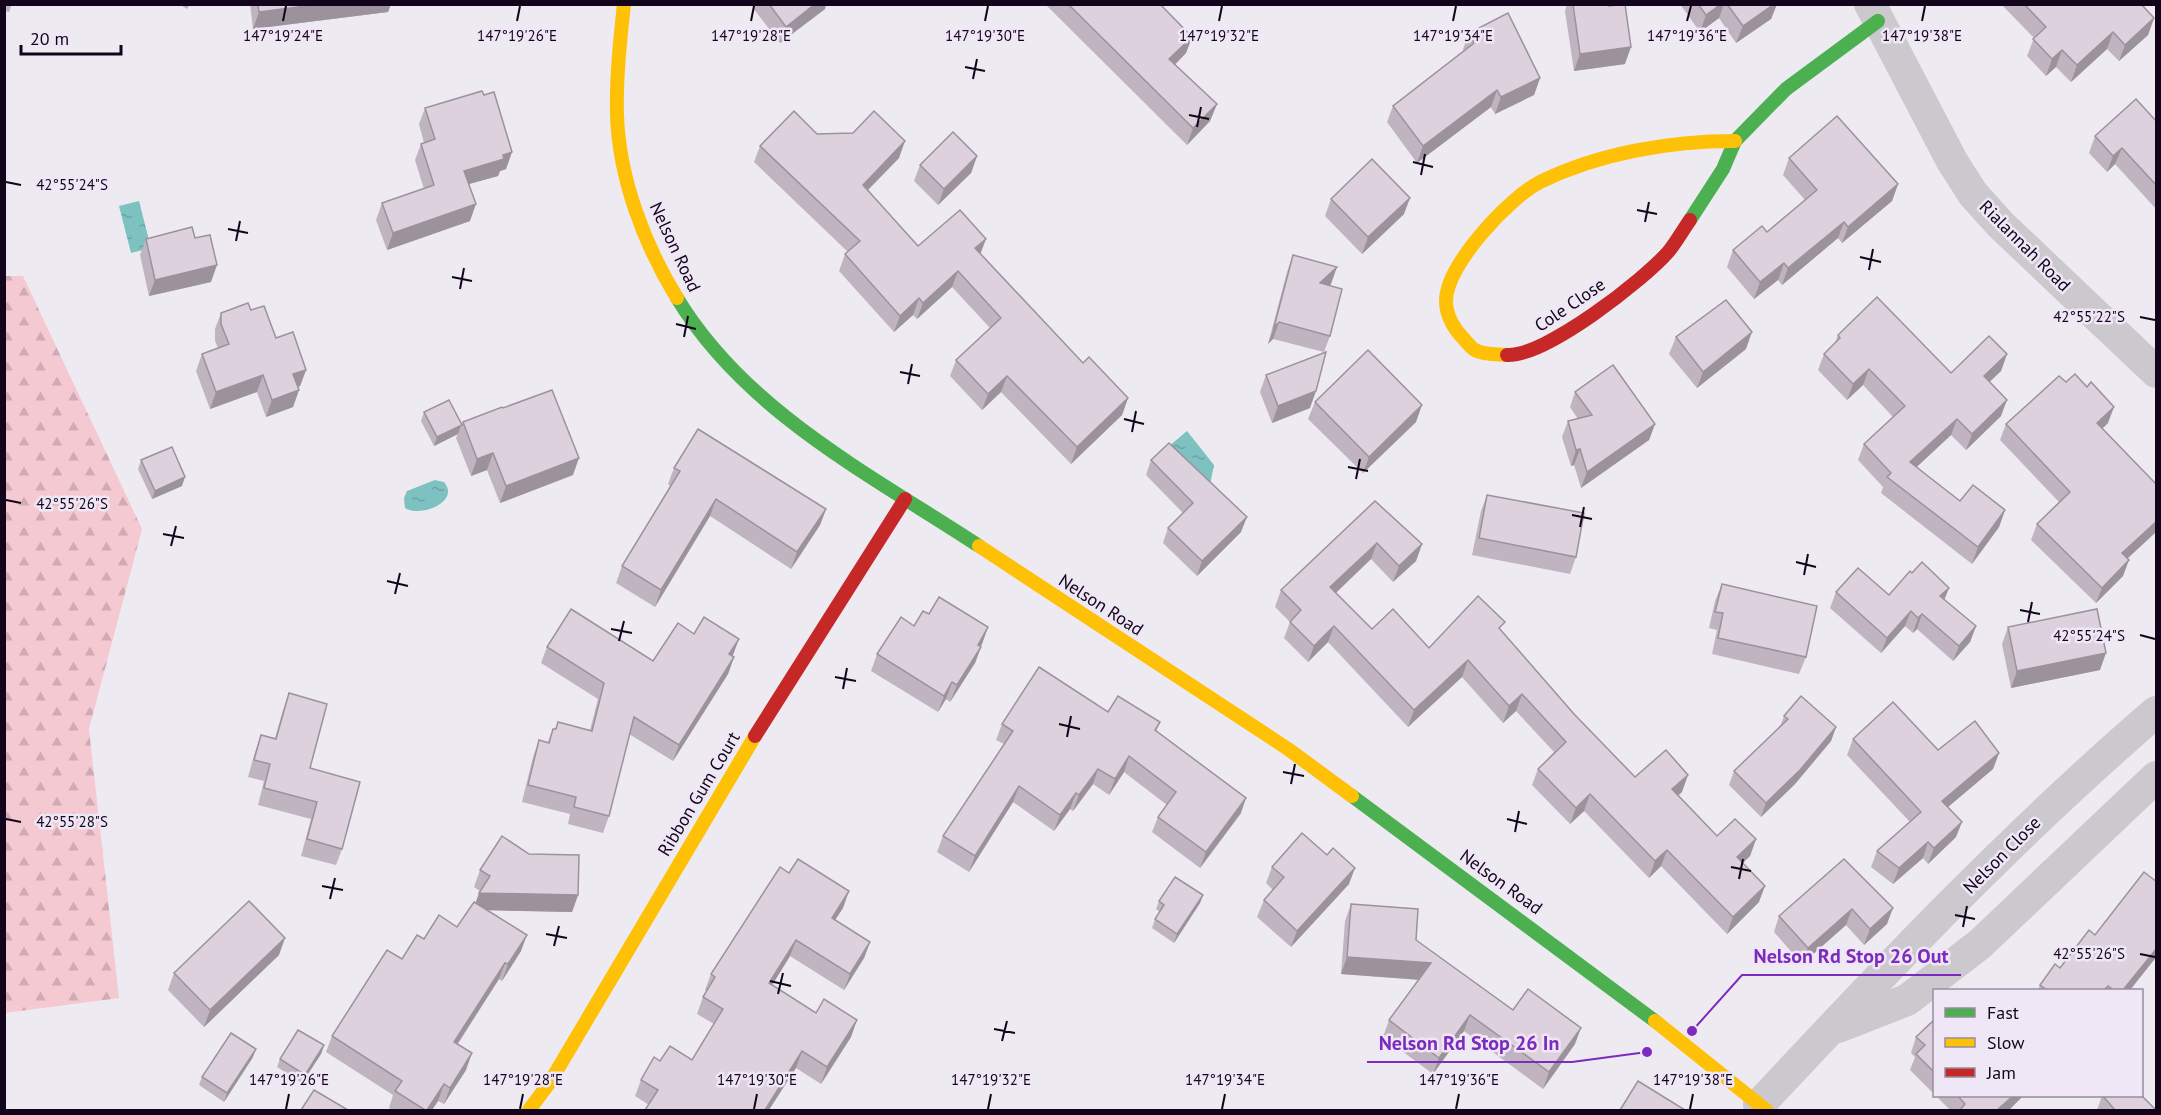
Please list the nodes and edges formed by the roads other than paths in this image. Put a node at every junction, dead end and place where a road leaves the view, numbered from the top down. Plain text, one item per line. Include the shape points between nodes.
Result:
1 (624, 4) edge
2 (1874, 13) edge
3 (1735, 141) junction
4 (2157, 372) edge
5 (904, 499) junction
6 (2157, 712) edge
7 (2157, 777) edge
8 (1829, 1030) junction
9 (1762, 1108) edge
10 (529, 1110) edge

1 - 5 street, Nelson Road via 617,91 619,142 628,183 668,283 698,331 741,379 790,422
2 - 3 street, Cole Close via 1786,89
2 - 4 street, Rialannah Road via 1973,194
3 - 3 street, Cole Close via 1723,169 1669,251 1582,322 1544,346 1511,355 1476,351 1453,328 1446,301 1455,272 1474,241 1538,183 1590,163 1650,148
5 - 9 street, Nelson Road via 1288,749 1627,999
5 - 10 street, Ribbon Gum Court via 724,785 550,1082
6 - 8 street, Nelson Close via 2080,777
7 - 8 street, Nelson Close via 1962,958 1907,1000
8 - 9 street, Nelson Close

